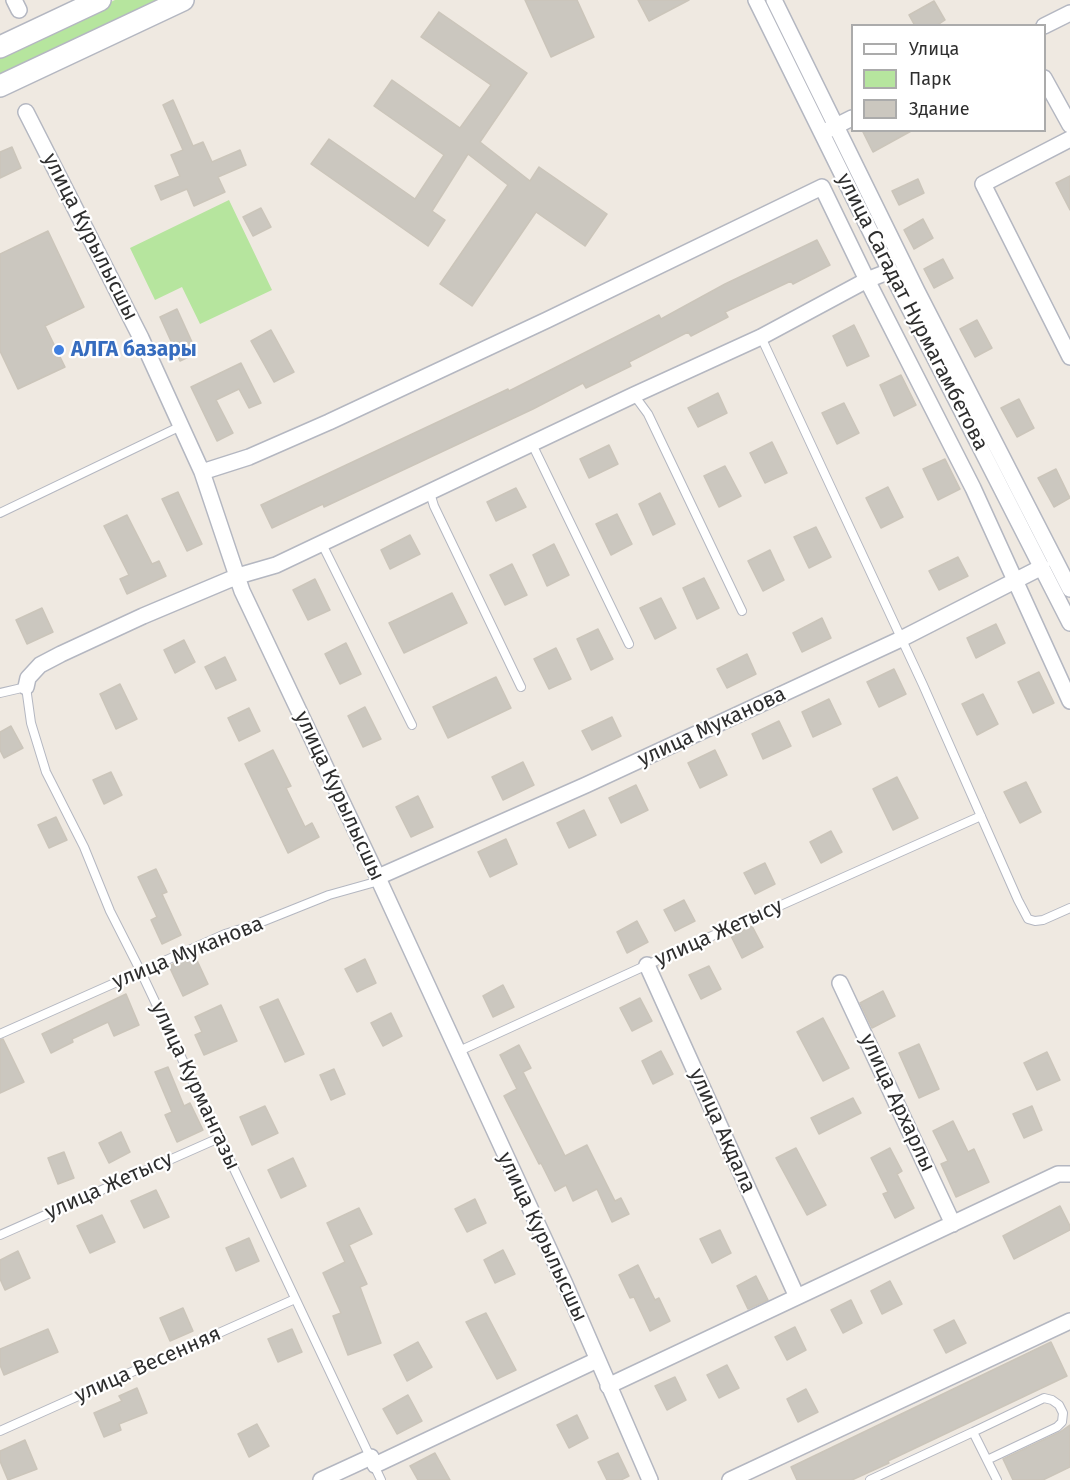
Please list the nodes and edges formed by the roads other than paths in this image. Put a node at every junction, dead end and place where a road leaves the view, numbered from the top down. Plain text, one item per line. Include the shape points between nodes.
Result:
1 (100, 0) edge
2 (183, 0) edge
3 (756, 0) edge
4 (774, 0) edge
5 (1070, 13) edge
6 (1046, 25) edge
7 (0, 47) edge
8 (1046, 82) edge
9 (0, 86) edge
10 (26, 112) dead end
11 (851, 118) edge
12 (1070, 125) edge
13 (836, 126) junction
14 (821, 133) junction
15 (1070, 139) edge
16 (890, 271) junction
17 (867, 280) junction
18 (761, 337) junction
19 (1070, 357) edge
20 (634, 395) junction
21 (181, 426) junction
22 (532, 444) junction
23 (202, 472) junction
24 (430, 493) junction
25 (0, 513) edge
26 (322, 544) junction
27 (1042, 567) junction
28 (238, 576) junction
29 (1015, 580) junction
30 (1070, 589) edge
31 (742, 610) dead end
32 (1070, 623) edge
33 (901, 639) junction
34 (629, 644) dead end
35 (26, 687) junction
36 (521, 687) dead end
37 (0, 693) edge
38 (1070, 701) edge
39 (412, 725) dead end
40 (981, 816) junction
41 (379, 879) junction
42 (1070, 908) edge
43 (647, 965) junction
44 (141, 972) junction
45 (840, 983) dead end
46 (0, 1034) edge
47 (458, 1052) junction
48 (219, 1138) junction
49 (1070, 1174) edge
50 (953, 1224) junction
51 (0, 1235) edge
52 (797, 1297) junction
53 (296, 1299) junction
54 (1070, 1321) edge
55 (597, 1360) junction
56 (608, 1386) junction
57 (0, 1431) edge
58 (973, 1432) junction
59 (987, 1460) junction
60 (373, 1461) junction
61 (874, 1479) edge
62 (321, 1480) edge
63 (381, 1480) edge
64 (650, 1480) edge
65 (730, 1480) edge
66 (997, 1480) edge

1 - 7 main road
2 - 9 main road
3 - 14 street, улица Сагадат Нурмагамбетова
4 - 13 street
5 - 6 street
8 - 12 street
10 - 21 street, улица Курылысшы via 141,338
11 - 13 street
13 - 14 street
13 - 30 street
14 - 16 street, улица Сагадат Нурмагамбетова
15 - 19 street via 983,184
16 - 17 street
16 - 27 street, улица Сагадат Нурмагамбетова
17 - 18 street
17 - 23 street via 822,187 350,412 249,457
17 - 29 street via 973,488
18 - 20 street
18 - 33 lane
20 - 22 street
20 - 31 lane via 648,414
21 - 23 street, улица Курылысшы
21 - 25 lane
22 - 24 street
22 - 34 lane
23 - 28 street, улица Курылысшы
24 - 26 street
24 - 36 lane
26 - 28 street via 276,565
26 - 39 lane
27 - 29 street, улица Муканова
27 - 32 street, улица Сагадат Нурмагамбетова
28 - 35 street via 40,665 28,678
28 - 41 street, улица Курылысшы
29 - 33 street, улица Муканова
29 - 38 street
33 - 40 lane
33 - 41 street, улица Муканова
35 - 37 lane
35 - 44 lane, улица Курмангазы via 31,723 46,772
40 - 42 lane via 1028,919 1043,920
40 - 43 lane, улица Жетысу
41 - 44 lane, улица Муканова via 225,934
41 - 47 street, улица Курылысшы
43 - 47 lane, улица Жетысу
43 - 52 street, улица Акдала
44 - 46 lane, улица Муканова
44 - 48 lane, улица Курмангазы
45 - 50 street, улица Архарлы
47 - 55 street, улица Курылысшы
48 - 51 lane, улица Жетысу
48 - 53 lane, улица Курмангазы
49 - 50 street via 1058,1174
50 - 52 street
52 - 56 street
53 - 57 lane, улица Весенняя
53 - 60 lane, улица Курмангазы
54 - 65 street
55 - 56 street, улица Курылысшы
55 - 60 street
56 - 64 street, улица Курылысшы
58 - 59 lane
58 - 59 lane via 1044,1398 1059,1405 1062,1422 1057,1427
58 - 61 lane
59 - 66 lane
60 - 62 street
60 - 63 lane, улица Курмангазы

